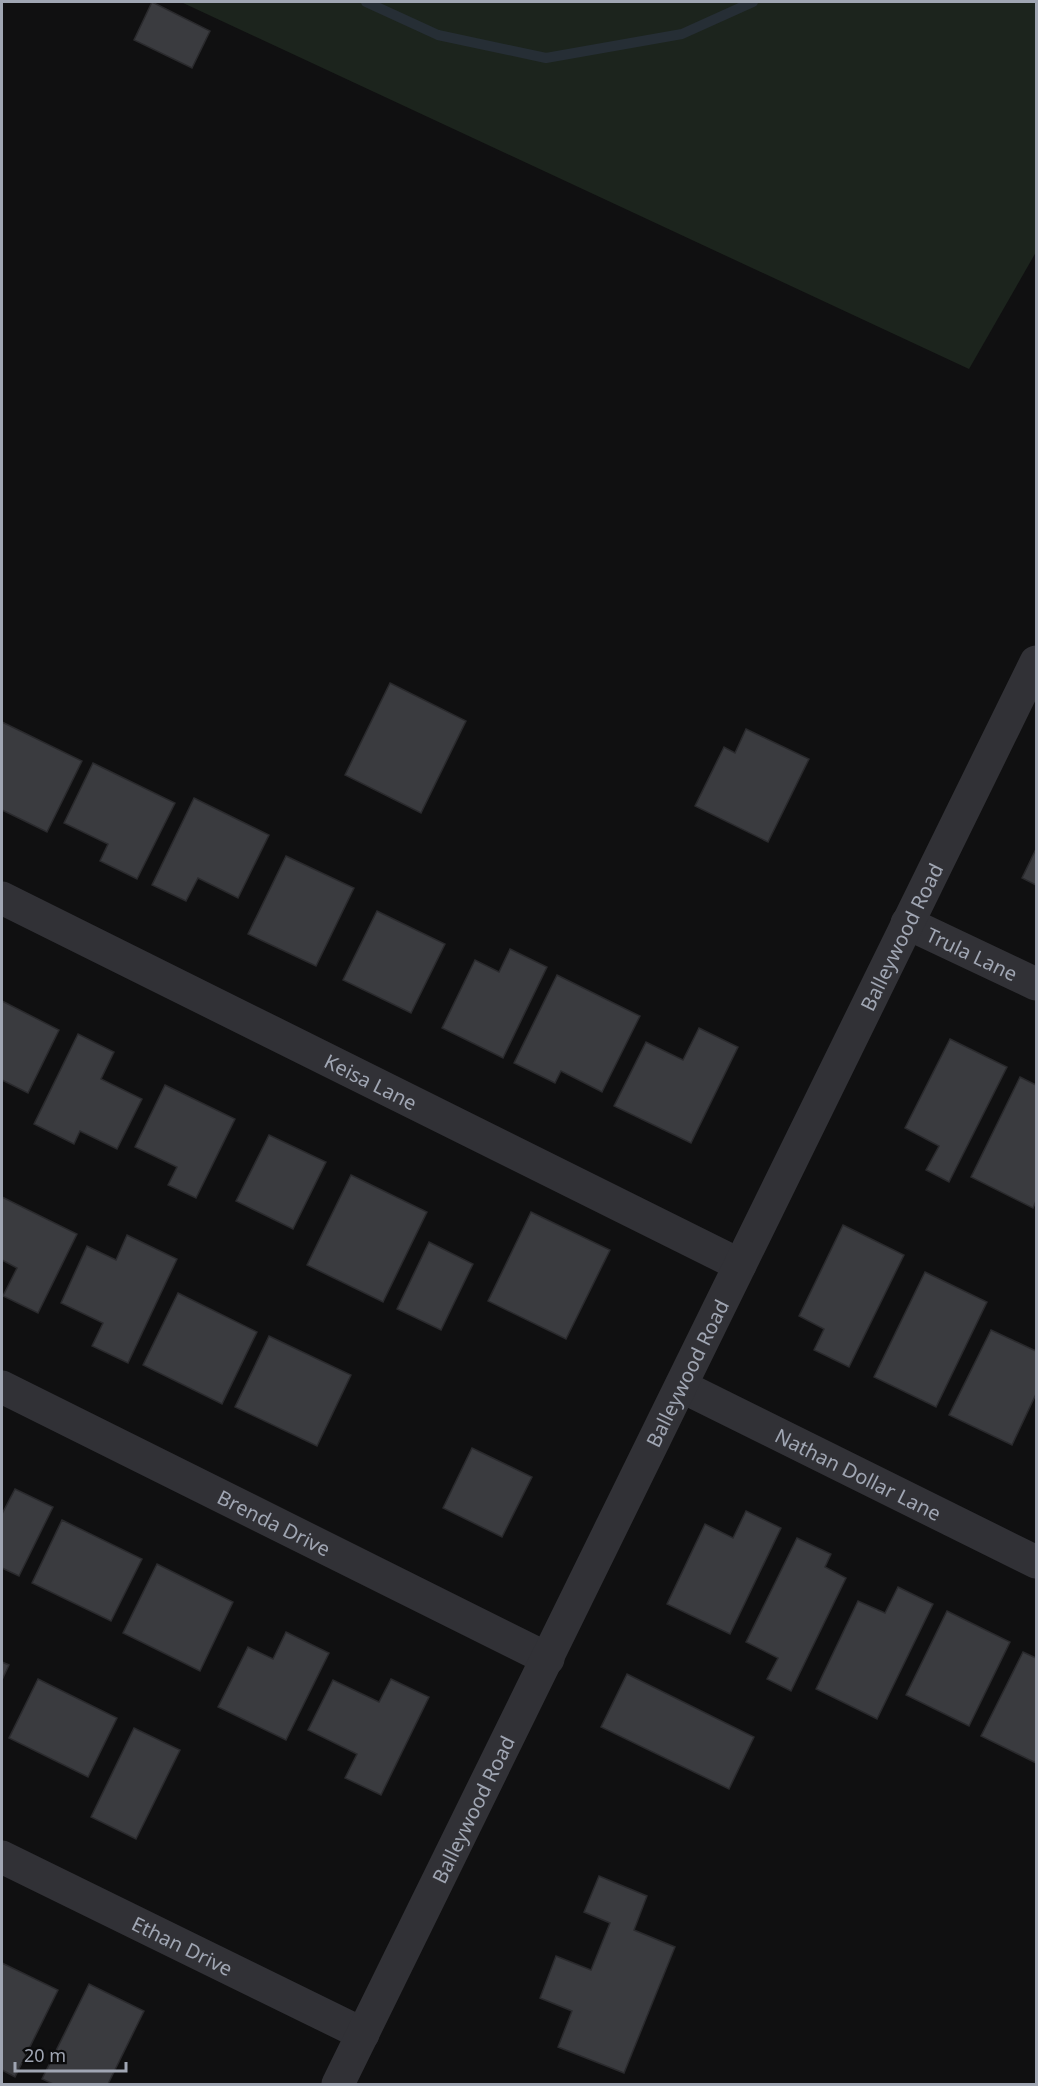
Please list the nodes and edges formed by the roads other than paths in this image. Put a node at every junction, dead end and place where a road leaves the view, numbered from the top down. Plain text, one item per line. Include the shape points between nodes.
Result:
1 (1036, 662) edge
2 (2, 898) edge
3 (907, 923) junction
4 (1036, 984) edge
5 (740, 1265) junction
6 (681, 1386) junction
7 (2, 1387) edge
8 (1036, 1562) edge
9 (548, 1659) junction
10 (2, 1857) edge
11 (363, 2034) junction
12 (338, 2085) edge

1 - 3 street, Balleywood Road
2 - 5 street, Keisa Lane
3 - 4 street, Trula Lane
3 - 5 street, Balleywood Road
5 - 6 street, Balleywood Road
6 - 8 street, Nathan Dollar Lane
6 - 9 street, Balleywood Road
7 - 9 street, Brenda Drive
9 - 11 street, Balleywood Road
10 - 11 street, Ethan Drive
11 - 12 street, Balleywood Road

